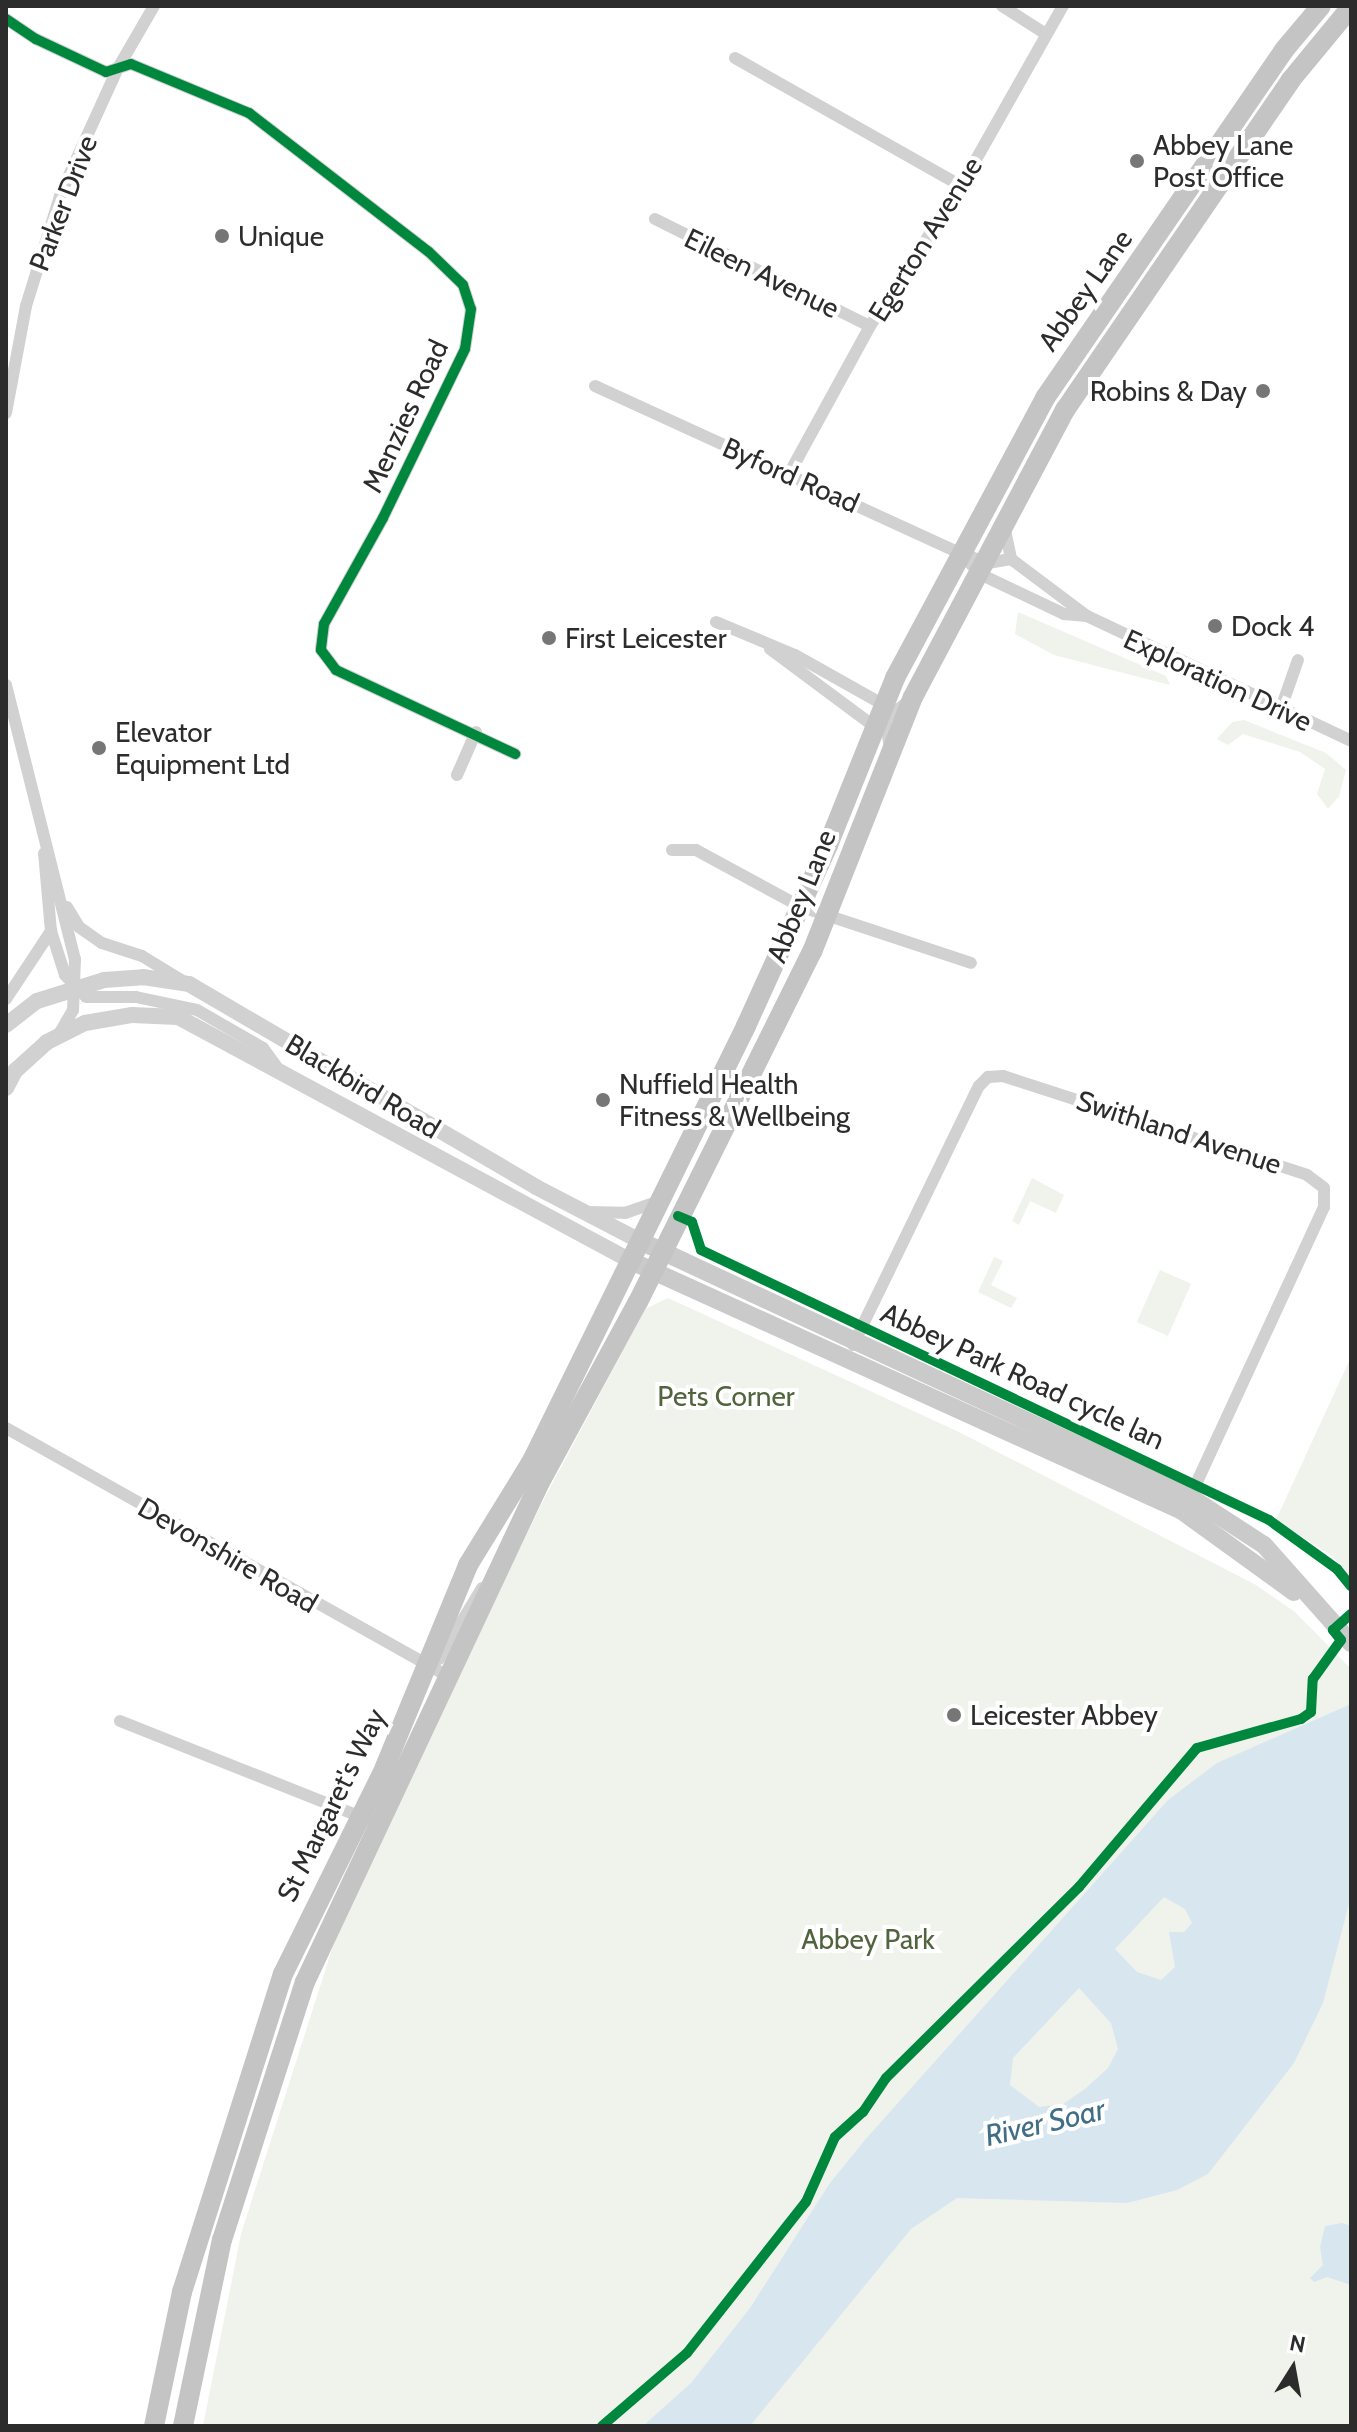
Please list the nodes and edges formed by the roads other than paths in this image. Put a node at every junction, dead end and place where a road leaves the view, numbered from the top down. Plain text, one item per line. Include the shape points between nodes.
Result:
1 (154, 6) edge
2 (1002, 6) edge
3 (1063, 6) edge
4 (1321, 6) edge
5 (1351, 7) edge
6 (6, 19) edge
7 (1046, 34) junction
8 (735, 58) dead end
9 (118, 68) junction
10 (961, 186) junction
11 (655, 219) dead end
12 (870, 326) junction
13 (595, 386) dead end
14 (6, 413) edge
15 (789, 474) junction
16 (1005, 530) junction
17 (1011, 559) junction
18 (975, 565) junction
19 (1087, 616) junction
20 (716, 622) dead end
21 (768, 647) junction
22 (1298, 660) dead end
23 (6, 685) edge
24 (913, 697) junction
25 (1280, 711) junction
26 (881, 717) junction
27 (476, 732) junction
28 (1351, 741) edge
29 (515, 754) dead end
30 (891, 757) junction
31 (457, 775) dead end
32 (45, 844) junction
33 (672, 850) dead end
34 (60, 893) junction
35 (799, 906) junction
36 (827, 917) junction
37 (51, 931) junction
38 (971, 963) dead end
39 (189, 984) junction
40 (75, 988) junction
41 (6, 999) edge
42 (6, 1025) edge
43 (58, 1036) junction
44 (276, 1066) junction
45 (6, 1088) edge
46 (373, 1093) junction
47 (360, 1114) junction
48 (659, 1201) junction
49 (583, 1212) junction
50 (640, 1241) junction
51 (663, 1249) junction
52 (631, 1261) junction
53 (653, 1270) junction
54 (856, 1338) junction
55 (847, 1355) junction
56 (6, 1428) edge
57 (1186, 1504) junction
58 (508, 1557) junction
59 (1351, 1643) edge
60 (425, 1662) junction
61 (451, 1678) junction
62 (120, 1721) dead end
63 (370, 1821) junction
64 (154, 2426) edge
65 (183, 2426) edge

1 - 9 street, Parker Drive
2 - 7 street
3 - 7 street, Egerton Avenue
4 - 18 main road, Abbey Lane via 1284,50 1045,398
5 - 16 main road, Abbey Lane via 1290,81 1065,410
6 - 9 street via 106,72
7 - 10 street, Egerton Avenue
8 - 10 street
9 - 14 street, Parker Drive via 42,249
9 - 27 street, Menzies Road via 131,64 249,113 429,252 463,285 471,309 465,349 320,638 326,661 336,670
10 - 12 street, Egerton Avenue
11 - 12 street, Eileen Avenue
12 - 15 street, Egerton Avenue
13 - 15 street, Byford Road
15 - 18 street, Byford Road
16 - 17 street
16 - 18 main road, Abbey Lane
17 - 18 street
17 - 19 street, Exploration Drive
18 - 19 street, Exploration Drive via 1064,614
18 - 24 main road, Abbey Lane
18 - 26 main road, Abbey Lane via 950,586 923,625
19 - 25 street, Exploration Drive
20 - 21 street
21 - 26 street
21 - 26 street via 795,655
22 - 25 street
23 - 32 street
24 - 26 street
24 - 30 main road, Abbey Lane
25 - 28 street, Exploration Drive
26 - 30 street
26 - 35 main road, Abbey Lane
27 - 29 street, Menzies Road
27 - 31 street
30 - 36 main road, Abbey Lane via 843,865
32 - 34 street
32 - 37 street via 42,878
33 - 35 street via 696,850
34 - 39 street via 79,927
34 - 40 street via 75,959
35 - 36 street
35 - 48 main road, Abbey Lane
36 - 38 street
36 - 51 main road, Abbey Lane
37 - 40 street via 61,966
37 - 41 street
39 - 40 street, Blackbird Road via 143,977
39 - 46 street, Blackbird Road
40 - 42 street, Blackbird Road via 37,1001
40 - 43 street via 73,1010
40 - 44 street, Blackbird Road via 98,1000 136,997 197,1010 263,1048
43 - 44 street, Blackbird Road via 85,1023 118,1017 178,1017
43 - 45 street, Blackbird Road via 15,1071
44 - 47 street, Blackbird Road
46 - 47 street
46 - 49 street, Blackbird Road
47 - 52 street, Blackbird Road
48 - 49 street via 625,1213
48 - 50 main road, Abbey Lane
49 - 50 street, Blackbird Road
50 - 51 main road
50 - 52 main road, St Margaret's Way
51 - 53 main road, St Margaret's Way
51 - 54 main road
52 - 53 main road
52 - 60 main road, St Margaret's Way via 532,1461 476,1549
53 - 55 main road
53 - 58 main road, St Margaret's Way via 539,1484
54 - 55 street, Swithland Avenue
54 - 57 main road
54 - 57 street, Swithland Avenue via 988,1077 1003,1076 1307,1175 1324,1188 1324,1207
55 - 57 main road
56 - 60 street, Devonshire Road via 320,1609
57 - 59 main road via 1329,1617
58 - 60 street via 477,1594 439,1659
58 - 61 main road, St Margaret's Way
60 - 61 street, Devonshire Road
60 - 63 main road, St Margaret's Way
61 - 63 main road, St Margaret's Way
62 - 63 street
63 - 64 main road, St Margaret's Way via 308,1917 267,2019 182,2292
63 - 65 main road, St Margaret's Way via 289,2027 222,2240

